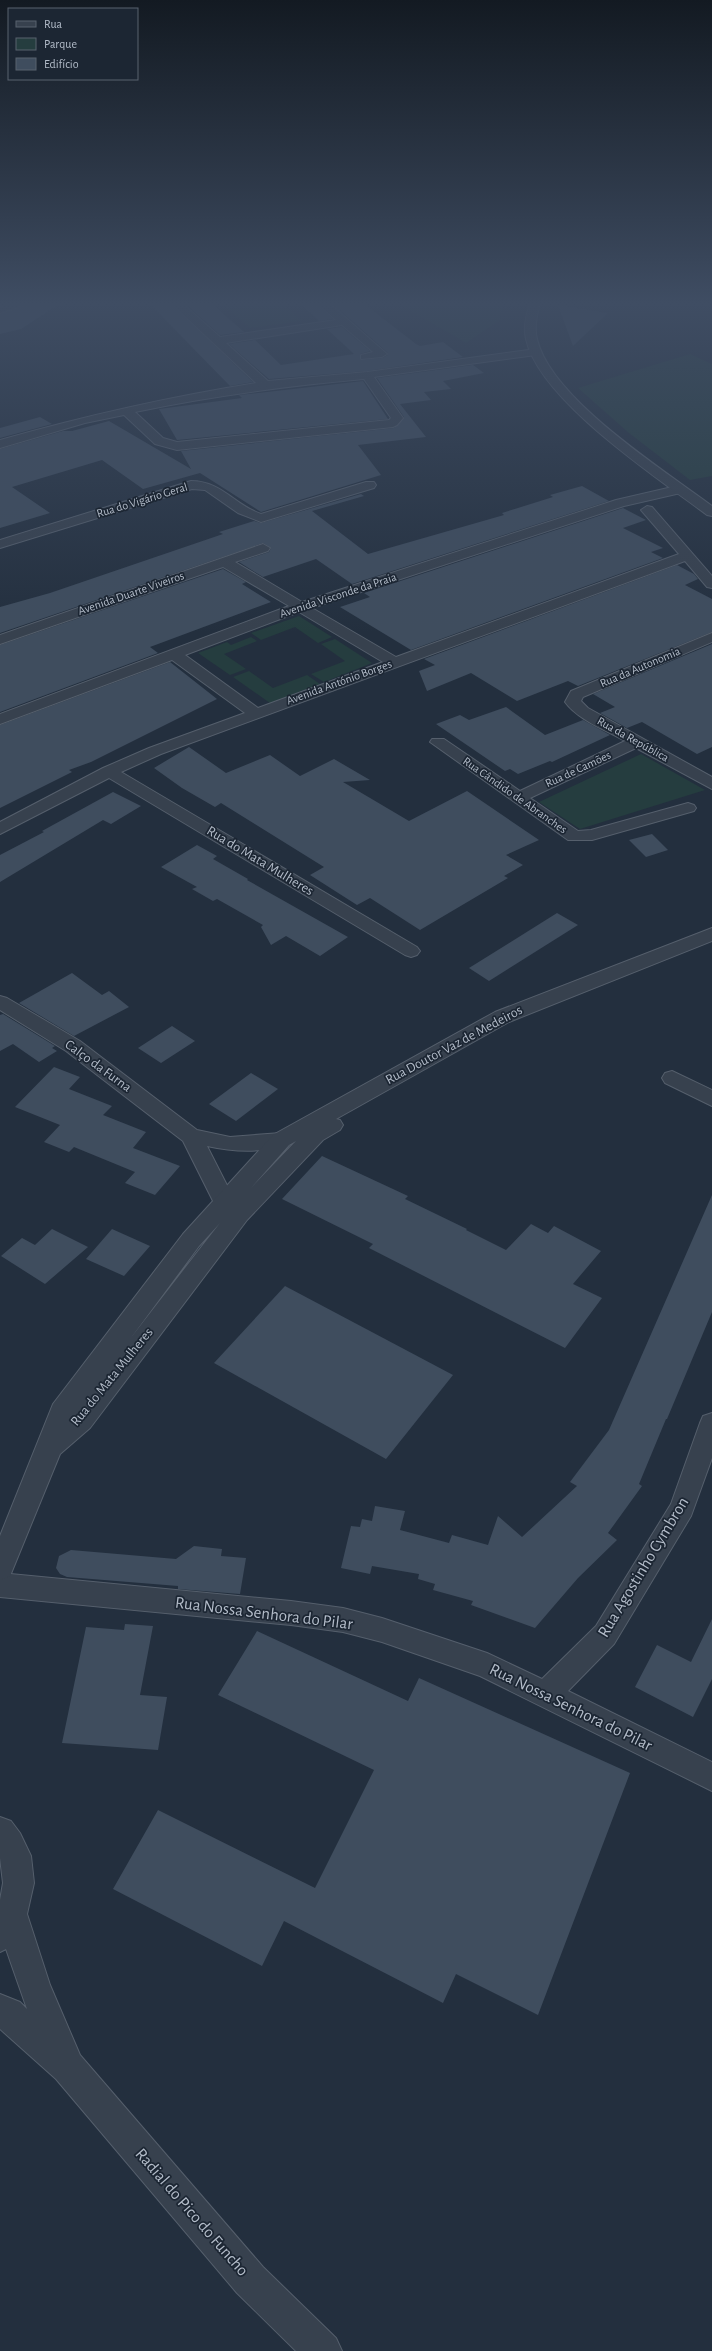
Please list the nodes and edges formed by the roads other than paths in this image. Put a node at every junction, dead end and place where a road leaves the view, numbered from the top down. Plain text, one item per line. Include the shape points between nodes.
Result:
1 (116, 413) edge
2 (129, 413) edge
3 (393, 413) edge
4 (586, 413) edge
5 (0, 444) edge
6 (370, 485) dead end
7 (681, 488) junction
8 (647, 510) dead end
9 (712, 512) edge
10 (0, 544) edge
11 (263, 548) dead end
12 (687, 556) junction
13 (223, 561) junction
14 (712, 584) edge
15 (300, 607) junction
16 (712, 637) edge
17 (0, 640) edge
18 (174, 654) junction
19 (394, 662) junction
20 (573, 702) joint
21 (254, 713) junction
22 (0, 719) edge
23 (638, 741) junction
24 (438, 742) dead end
25 (712, 766) edge
26 (109, 771) junction
27 (696, 774) junction
28 (712, 784) edge
29 (518, 798) junction
30 (688, 808) dead end
31 (0, 830) edge
32 (712, 934) edge
33 (712, 946) edge
34 (411, 951) dead end
35 (0, 1002) edge
36 (672, 1078) dead end
37 (712, 1099) edge
38 (191, 1136) junction
39 (281, 1140) junction
40 (231, 1208) junction
41 (712, 1423) edge
42 (0, 1568) edge
43 (0, 1585) edge
44 (546, 1694) junction
45 (712, 1777) edge
46 (0, 1832) edge
47 (6, 1926) edge
48 (0, 2010) edge
49 (68, 2067) junction
50 (323, 2351) edge

1 - 5 street
2 - 3 street via 159,442 177,446 386,425 393,423 397,418
4 - 7 street via 601,428
6 - 10 street, Rua do Vigário Geral via 261,518 248,514 208,486 191,485
7 - 9 street
7 - 15 street, Avenida Visconde da Praia via 620,503
8 - 12 street
11 - 13 street, Avenida Duarte Viveiros
12 - 14 street
12 - 19 street, Avenida António Borges
13 - 15 street
13 - 17 street, Avenida Duarte Viveiros
15 - 18 street, Avenida Visconde da Praia
15 - 19 street
16 - 20 street, Rua da Autonomia via 576,694
18 - 21 street
18 - 22 street, Avenida Visconde da Praia
19 - 21 street, Avenida António Borges
20 - 23 street, Rua da República via 582,711
21 - 26 street, Avenida António Borges
23 - 27 street, Rua da República
23 - 29 street, Rua de Camões
24 - 29 street, Rua Cândido de Abranches
25 - 27 street
26 - 31 street, Avenida António Borges
26 - 34 street, Rua do Mata Mulheres
27 - 28 street, Rua da República
29 - 30 street, Rua Cândido de Abranches via 563,830 574,836 583,837
32 - 39 street, Rua Doutor Vaz de Medeiros via 502,1016
33 - 40 street, Rua Doutor Vaz de Medeiros via 514,1023 315,1135
35 - 38 street, Calço da Furna via 74,1046
36 - 37 street
38 - 39 street, Calço da Furna via 230,1144
38 - 40 street, Calço da Furna
39 - 40 street, Rua Doutor Vaz de Medeiros
40 - 42 street, Rua do Mata Mulheres via 81,1420 50,1447
41 - 44 street, Rua Agostinho Cymbron via 682,1508 613,1622 605,1635
43 - 44 street, Rua Nossa Senhora do Pilar via 343,1620 382,1630 486,1666
44 - 45 street, Rua Nossa Senhora do Pilar
46 - 47 street via 8,1839 18,1862 19,1889
47 - 49 street, Radial do Pico do Funcho
48 - 49 street, Radial do Pico do Funcho via 8,2014
49 - 50 street, Radial do Pico do Funcho via 250,2280

